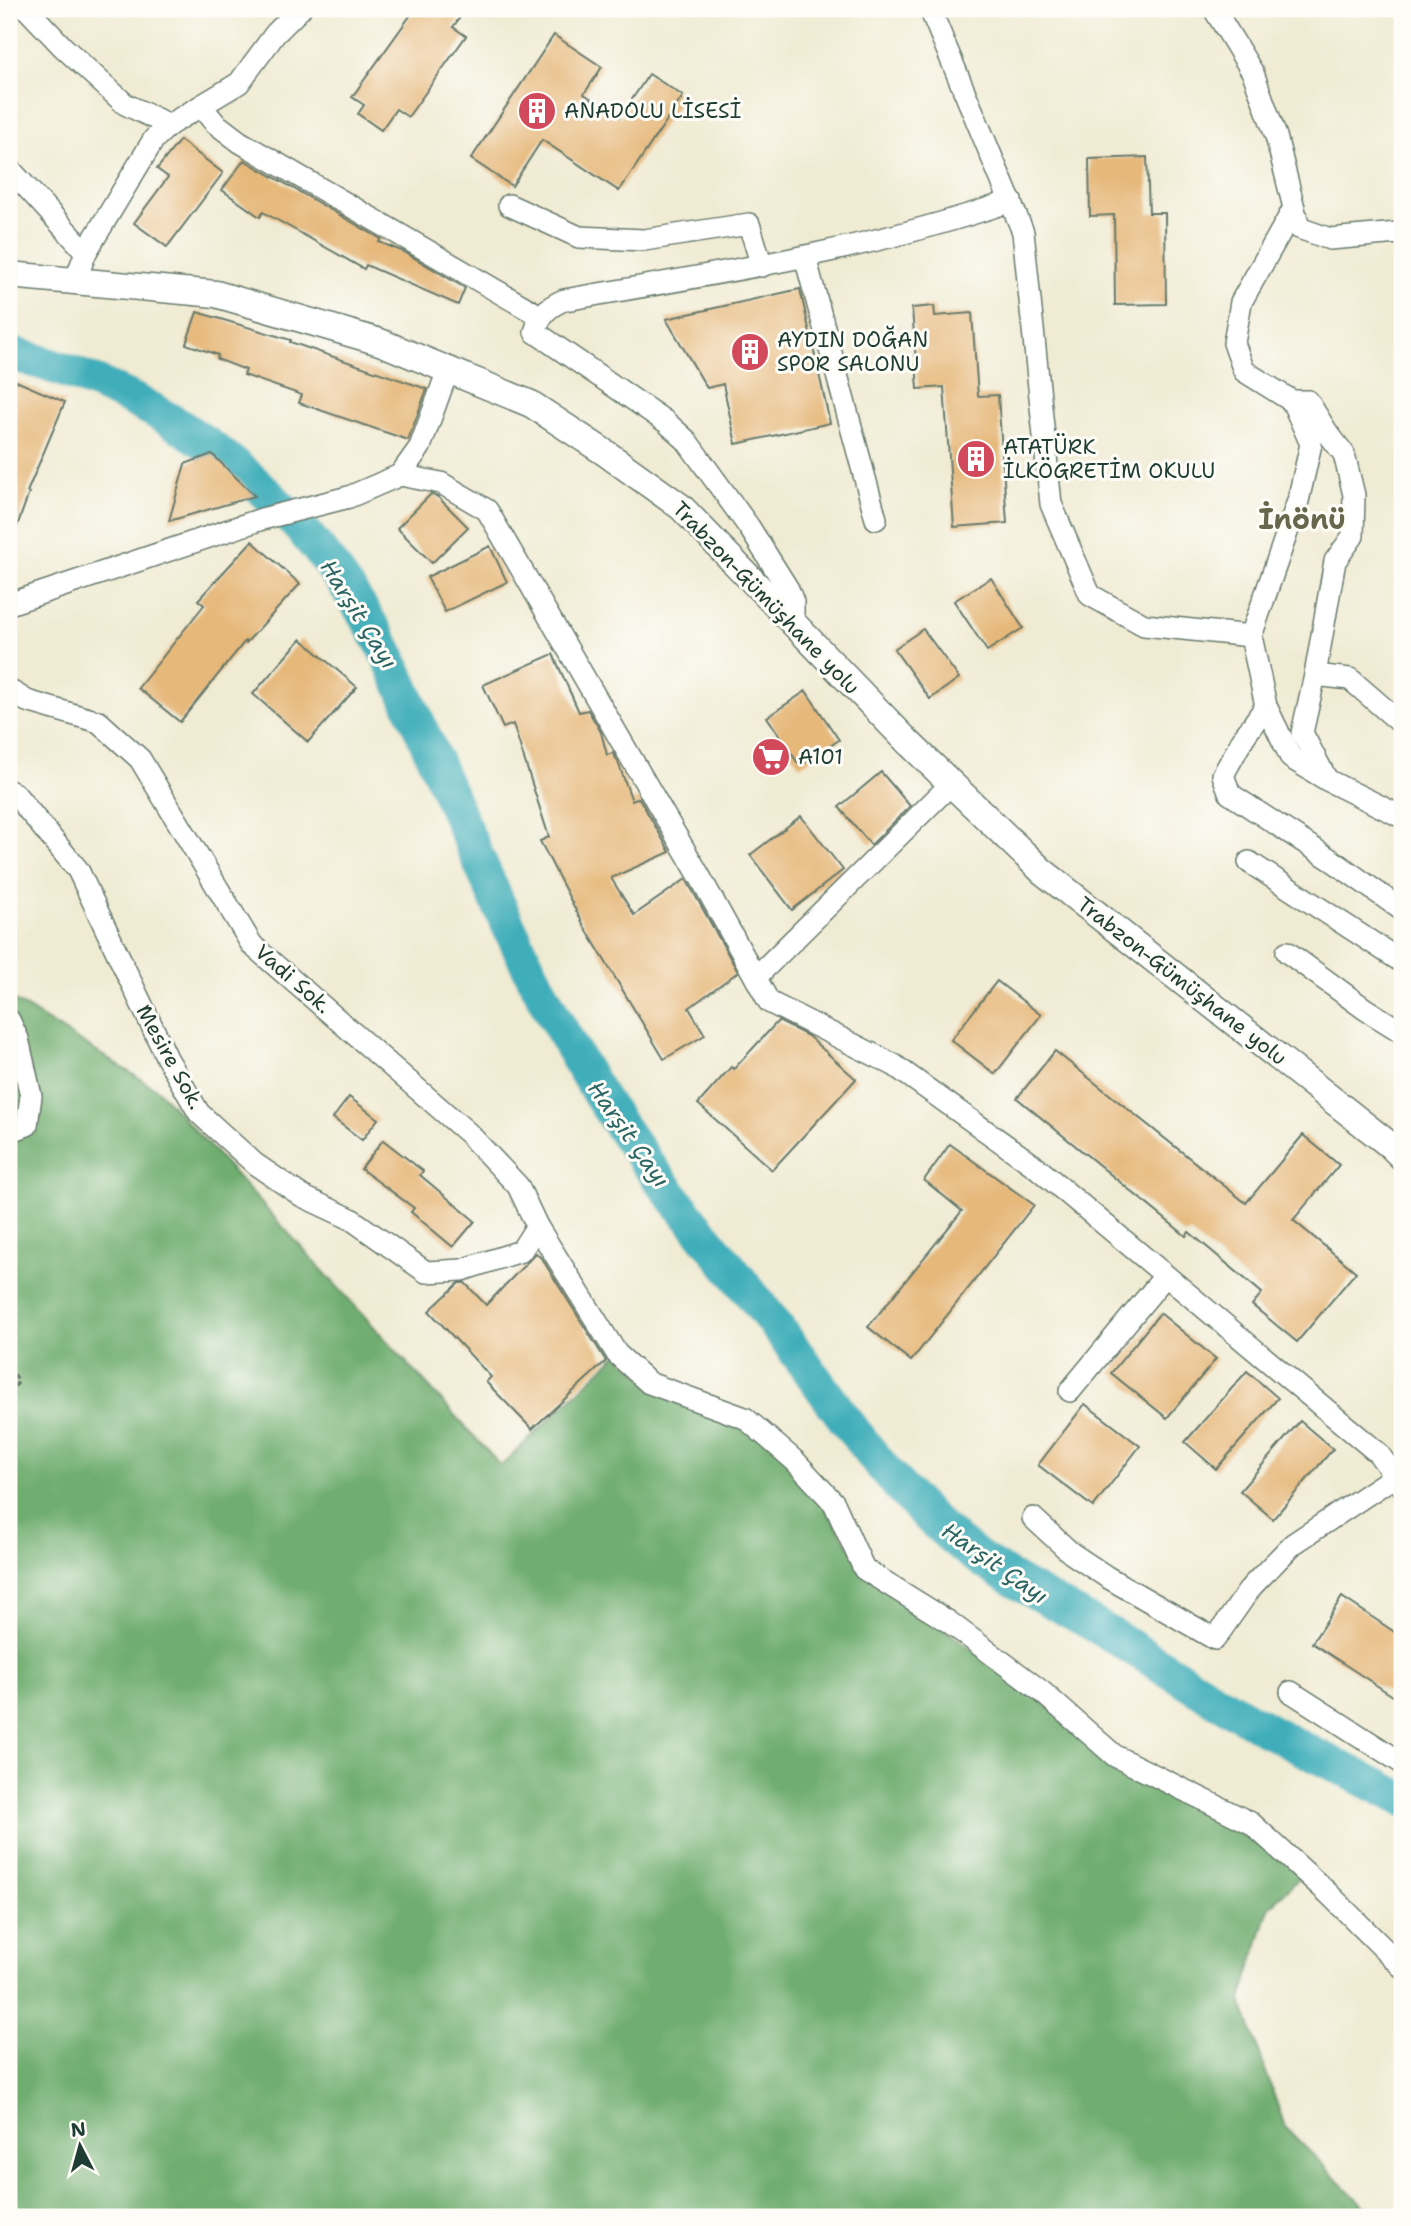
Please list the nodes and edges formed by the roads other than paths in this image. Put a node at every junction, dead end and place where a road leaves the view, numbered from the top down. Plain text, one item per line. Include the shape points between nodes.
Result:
1 (27, 9) edge
2 (300, 9) edge
3 (930, 9) edge
4 (1214, 9) edge
5 (201, 106) junction
6 (169, 125) junction
7 (9, 168) edge
8 (1011, 201) junction
9 (509, 205) dead end
10 (1294, 208) junction
11 (1402, 236) edge
12 (86, 252) junction
13 (805, 257) junction
14 (762, 266) junction
15 (9, 275) edge
16 (75, 281) junction
17 (540, 316) junction
18 (448, 370) junction
19 (1292, 401) junction
20 (400, 475) junction
21 (876, 519) dead end
22 (9, 604) edge
23 (793, 625) junction
24 (1251, 636) junction
25 (1315, 675) junction
26 (9, 690) edge
27 (1266, 706) junction
28 (1402, 723) edge
29 (1327, 780) junction
30 (953, 783) junction
31 (9, 791) edge
32 (1402, 817) edge
33 (1249, 862) dead end
34 (1402, 909) edge
35 (1287, 951) dead end
36 (1402, 962) edge
37 (755, 977) junction
38 (9, 1020) edge
39 (1402, 1032) edge
40 (9, 1132) edge
41 (1402, 1157) edge
42 (537, 1226) junction
43 (1166, 1276) junction
44 (1070, 1391) dead end
45 (1399, 1481) edge
46 (1033, 1518) dead end
47 (1291, 1692) dead end
48 (1402, 1763) edge
49 (1402, 1967) edge

1 - 6 street via 125,104
2 - 5 street via 239,83
3 - 8 street
4 - 10 street via 1253,73 1276,136
5 - 6 street
5 - 17 street via 240,142
6 - 12 street via 146,150
7 - 12 street
8 - 13 street via 957,220
8 - 24 street via 1023,232 1051,504 1090,595 1144,625
9 - 14 street via 579,237 644,240 749,224
10 - 11 street via 1299,228 1330,239
10 - 19 street via 1241,302 1234,343 1244,371
12 - 16 street
13 - 14 street
13 - 21 street
14 - 17 street via 564,300
15 - 16 main road, Trabzon-Gümüşhane yolu
16 - 18 main road, Trabzon-Gümüşhane yolu via 216,294 380,342
17 - 23 street via 535,332 666,422 694,450 788,589
18 - 20 street via 420,447
18 - 23 main road, Trabzon-Gümüşhane yolu via 531,404 681,507
19 - 24 street via 1311,444 1298,501
19 - 25 street via 1308,401 1344,454 1354,495 1353,536 1335,561
20 - 22 street via 349,497 262,519
20 - 37 street via 441,483 488,510
23 - 30 main road, Trabzon-Gümüşhane yolu
24 - 27 street
25 - 28 street via 1350,679
25 - 29 street via 1302,733
26 - 42 street, Vadi Sok. via 27,701 99,722 140,759 252,946 468,1133 518,1186
27 - 29 street via 1291,758
27 - 34 street via 1223,775 1230,794
29 - 32 street
30 - 37 street
30 - 41 main road, Trabzon-Gümüşhane yolu via 1042,871
31 - 42 street, Mesire Sok. via 78,870 167,1058 199,1113 255,1164 302,1196 351,1219 426,1272 461,1270 521,1251
33 - 36 street
35 - 39 street
37 - 43 street via 769,1002 894,1065 1036,1167
38 - 40 street via 32,1096 27,1125
42 - 49 street, Vadi Sok. via 617,1354 649,1383 745,1418 795,1461 834,1503 864,1569 949,1622 1021,1675 1115,1756 1251,1823
43 - 44 street
43 - 45 street via 1378,1452
45 - 46 street via 1293,1544 1252,1586 1215,1639 1107,1577 1071,1553
47 - 48 street

